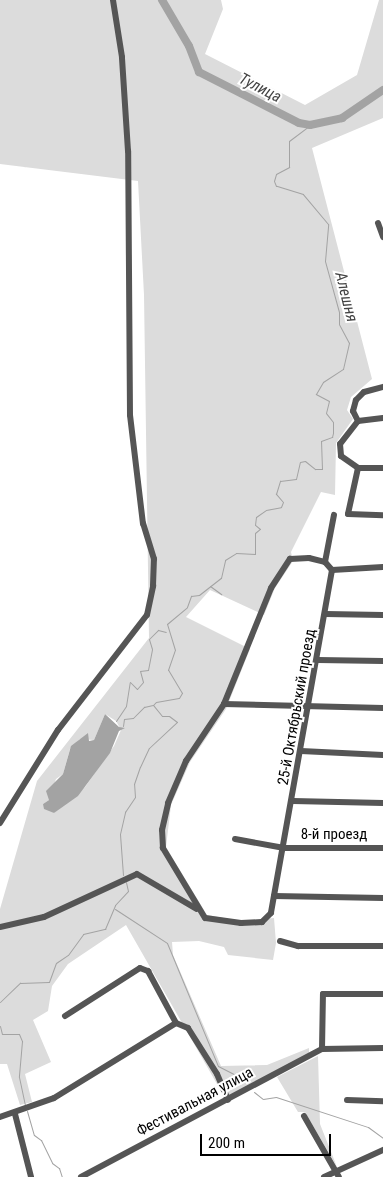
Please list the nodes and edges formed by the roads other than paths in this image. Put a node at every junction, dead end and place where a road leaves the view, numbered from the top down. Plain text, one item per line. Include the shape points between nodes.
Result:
1 (113, 0) edge
2 (378, 223) dead end
3 (383, 237) edge
4 (383, 387) edge
5 (383, 418) edge
6 (358, 420) junction
7 (358, 468) junction
8 (383, 468) edge
9 (334, 515) dead end
10 (383, 515) edge
11 (325, 562) junction
12 (383, 567) edge
13 (332, 570) junction
14 (326, 614) junction
15 (383, 615) edge
16 (318, 660) junction
17 (383, 661) edge
18 (224, 704) junction
19 (309, 708) junction
20 (383, 708) edge
21 (301, 752) junction
22 (383, 755) edge
23 (293, 801) junction
24 (383, 803) edge
25 (0, 822) edge
26 (235, 839) dead end
27 (284, 848) junction
28 (383, 848) edge
29 (274, 896) junction
30 (383, 898) edge
31 (200, 911) junction
32 (0, 927) edge
33 (280, 941) dead end
34 (383, 946) edge
35 (383, 994) edge
36 (65, 1016) dead end
37 (176, 1024) junction
38 (383, 1048) edge
39 (322, 1049) junction
40 (228, 1100) junction
41 (347, 1100) dead end
42 (383, 1101) edge
43 (15, 1114) junction
44 (304, 1116) dead end
45 (0, 1117) edge
46 (383, 1150) edge
47 (337, 1174) edge
48 (31, 1177) edge
49 (81, 1177) edge
50 (324, 1177) edge

1 - 25 street via 122,57 128,151 130,415 143,524 154,559 153,586 147,615 58,730
2 - 3 street
4 - 6 street via 364,392 356,400 353,411
5 - 6 street
6 - 7 street via 340,444 341,456
7 - 8 street
7 - 10 street via 348,514
9 - 11 street
11 - 13 street
11 - 18 street via 290,558 271,588
12 - 13 street
13 - 14 street, 25-й Октябрьский проезд
14 - 15 street
14 - 16 street, 25-й Октябрьский проезд
16 - 17 street
16 - 19 street, 25-й Октябрьский проезд
18 - 19 street
18 - 31 street via 186,761 168,803 162,830 163,848
19 - 20 street
19 - 21 street, 25-й Октябрьский проезд
21 - 22 street
21 - 23 street, 25-й Октябрьский проезд
23 - 24 street
23 - 27 street, 25-й Октябрьский проезд
26 - 27 street
27 - 28 street, 8-й проезд
27 - 29 street, 25-й Октябрьский проезд
29 - 30 street
29 - 31 street, 25-й Октябрьский проезд via 271,913 262,922 205,918
31 - 32 street via 137,874 44,917
33 - 34 street via 298,946
35 - 39 street via 323,994
36 - 37 street via 140,968 148,971
37 - 40 street via 188,1028 217,1074
37 - 43 street via 54,1098
38 - 39 street
39 - 40 street, Фестивальная улица
40 - 49 street, Фестивальная улица
41 - 42 street
43 - 45 street
43 - 48 street
44 - 47 street
46 - 47 street
47 - 50 street

